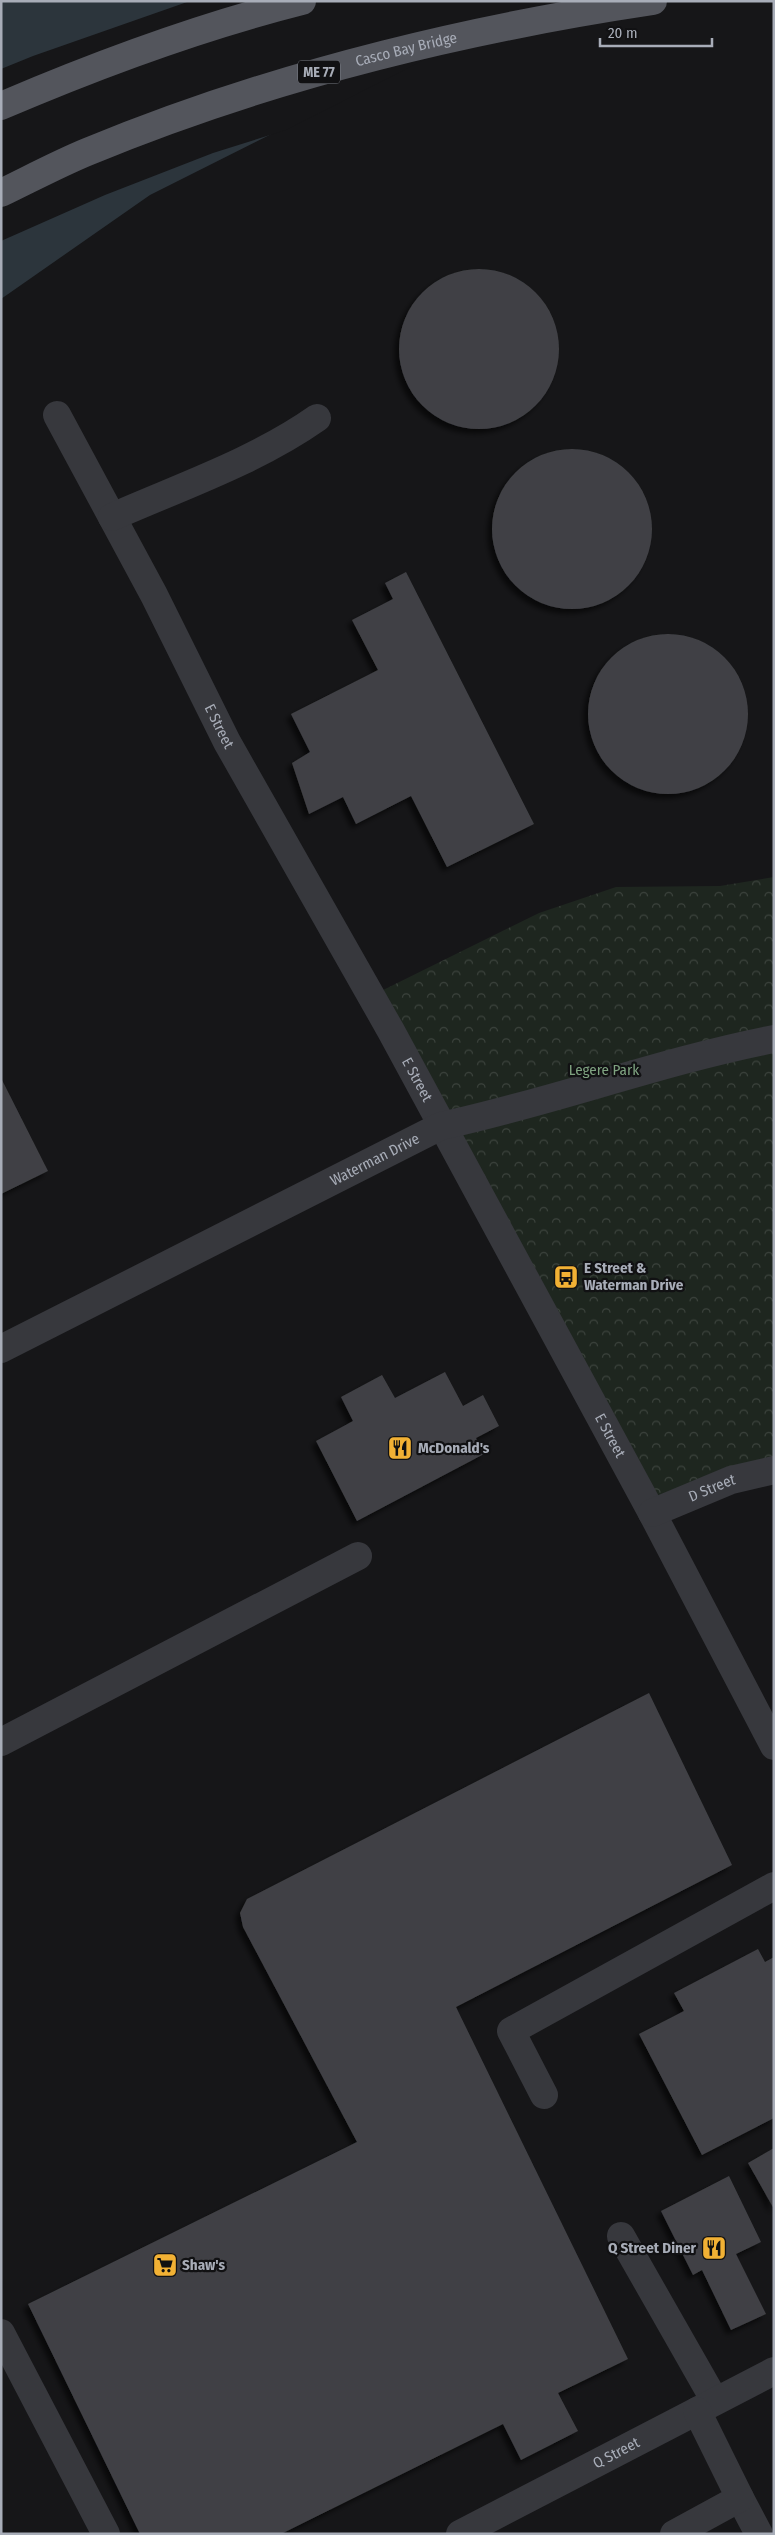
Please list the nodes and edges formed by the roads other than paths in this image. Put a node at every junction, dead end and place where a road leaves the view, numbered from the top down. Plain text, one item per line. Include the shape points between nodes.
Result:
1 (302, 1) edge
2 (653, 1) edge
3 (1, 106) edge
4 (1, 193) edge
5 (57, 415) dead end
6 (317, 418) dead end
7 (112, 517) junction
8 (774, 1039) edge
9 (441, 1126) junction
10 (1, 1349) edge
11 (774, 1470) edge
12 (652, 1513) junction
13 (358, 1556) dead end
14 (1, 1742) edge
15 (774, 1746) edge
16 (774, 1886) edge
17 (544, 2095) dead end
18 (621, 2236) dead end
19 (1, 2333) edge
20 (774, 2371) edge
21 (706, 2406) junction
22 (740, 2498) junction
23 (106, 2534) edge
24 (460, 2534) edge
25 (674, 2534) edge
26 (759, 2534) edge

1 - 3 main road via 187,34 93,67
2 - 4 main road, Casco Bay Bridge / ME 77 via 565,14 387,52 256,90 86,152
5 - 7 street, E Street
6 - 7 street via 295,434
7 - 9 street, E Street via 228,742
8 - 9 street, Waterman Drive
9 - 10 street, Waterman Drive
9 - 12 street, E Street
11 - 12 street, D Street via 731,1480
12 - 15 street, E Street
13 - 14 street
16 - 17 street via 511,2030
18 - 21 street
19 - 23 street
20 - 21 street, Q Street
21 - 22 street
21 - 24 street, Q Street
22 - 25 street
22 - 26 street

